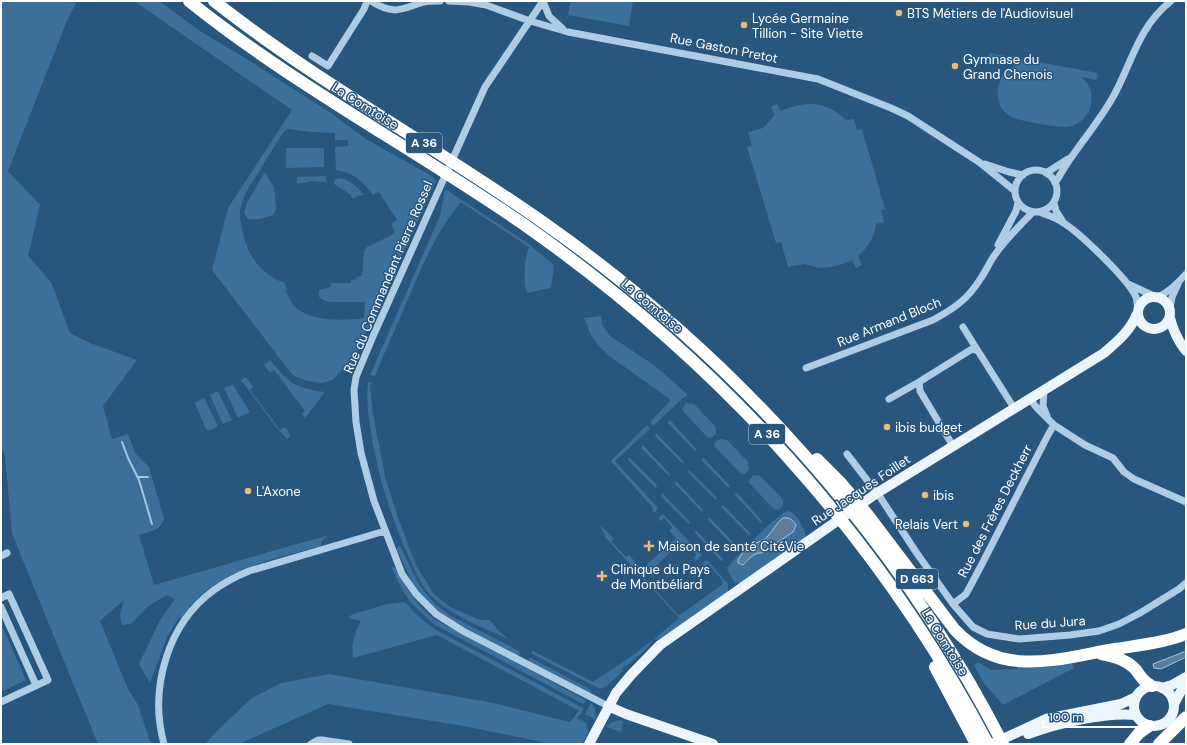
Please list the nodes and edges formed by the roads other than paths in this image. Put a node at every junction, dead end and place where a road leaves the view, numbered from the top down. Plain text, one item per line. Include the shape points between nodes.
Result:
1 (189, 1) edge
2 (214, 1) edge
3 (367, 1) edge
4 (371, 1) edge
5 (426, 1) edge
6 (440, 1) edge
7 (449, 1) edge
8 (543, 1) edge
9 (1171, 1) edge
10 (530, 21) junction
11 (568, 32) junction
12 (312, 56) dead end
13 (1072, 155) junction
14 (979, 162) junction
15 (1046, 173) junction
16 (1023, 175) junction
17 (1055, 183) junction
18 (1015, 191) junction
19 (1018, 202) junction
20 (1054, 203) junction
21 (1036, 212) junction
22 (1063, 222) junction
23 (993, 257) junction
24 (1186, 274) edge
25 (1179, 282) junction
26 (1128, 284) junction
27 (1156, 297) junction
28 (1138, 311) junction
29 (1170, 313) junction
30 (963, 327) dead end
31 (1153, 329) junction
32 (1124, 336) junction
33 (1184, 348) edge
34 (978, 351) junction
35 (806, 368) dead end
36 (918, 382) junction
37 (1044, 390) junction
38 (1029, 398) junction
39 (890, 399) dead end
40 (1014, 408) junction
41 (762, 409) junction
42 (1047, 416) junction
43 (1054, 425) junction
44 (953, 446) junction
45 (847, 454) dead end
46 (877, 493) junction
47 (1186, 502) edge
48 (385, 531) junction
49 (1186, 583) edge
50 (1, 598) edge
51 (953, 604) junction
52 (1, 607) edge
53 (1186, 634) edge
54 (1090, 654) junction
55 (1186, 677) edge
56 (36, 685) junction
57 (1186, 685) edge
58 (1157, 687) junction
59 (1136, 697) junction
60 (1, 702) edge
61 (1174, 704) junction
62 (608, 706) junction
63 (1136, 716) junction
64 (1186, 717) edge
65 (1149, 726) junction
66 (973, 728) junction
67 (164, 744) edge
68 (311, 744) edge
69 (349, 744) edge
70 (589, 744) edge
71 (713, 744) edge
72 (976, 744) edge
73 (988, 744) edge
74 (992, 744) edge
75 (1003, 744) edge
76 (1007, 744) edge
77 (1130, 744) edge
78 (1159, 744) edge

1 - 66 highway, La Comtoise / A 36 via 288,73 442,170 528,228 599,280 715,381 770,437 852,533 938,658
2 - 41 highway, La Comtoise / A 36 via 296,61 490,186 570,242 626,284 681,331
3 - 12 street via 328,66
4 - 5 street via 395,11
5 - 6 street
7 - 10 street, Rue Gaston Pretot via 486,5
8 - 10 street, Rue du Commandant Pierre Rossel
8 - 11 street via 549,16
9 - 13 street via 1147,26 1114,95
10 - 11 street, Rue Gaston Pretot
10 - 48 street, Rue du Commandant Pierre Rossel via 485,87 356,377 356,422 361,453
11 - 14 street, Rue Gaston Pretot via 818,79 891,108 928,128
13 - 15 street
13 - 17 street
14 - 16 street, Rue Gaston Pretot
14 - 18 street, Rue Gaston Pretot
15 - 16 street via 1034,171
15 - 17 street
16 - 18 street
17 - 20 street via 1057,192
18 - 19 street
19 - 21 street via 1022,207
19 - 23 street
20 - 21 street via 1045,210
20 - 22 street via 1056,212
21 - 22 street
21 - 23 street, Rue Armand Bloch via 1015,230
22 - 26 street via 1093,247
23 - 35 street, Rue Armand Bloch via 966,298 949,311 933,320
24 - 25 street
25 - 27 street
25 - 29 street via 1172,296
26 - 27 street
26 - 28 street via 1136,297
27 - 28 main road via 1144,300
27 - 29 main road via 1167,303
28 - 31 main road via 1141,323
28 - 32 main road, Rue Jacques Foillet via 1134,323
29 - 31 main road via 1167,323
29 - 33 main road via 1172,328
30 - 34 street
31 - 32 main road, Rue Jacques Foillet via 1138,329
31 - 33 main road
32 - 37 main road, Rue Jacques Foillet via 1104,353
34 - 36 street via 972,349
34 - 40 street
36 - 39 street
36 - 44 street via 920,391
37 - 38 main road, Rue Jacques Foillet
37 - 42 street via 1043,406
38 - 40 main road, Rue Jacques Foillet
38 - 42 street
40 - 44 main road, Rue Jacques Foillet
41 - 54 highway, D 663 via 806,448 852,496 947,621 966,640 986,653 1010,661 1037,661
41 - 75 highway, La Comtoise / A 36 via 808,458 908,586 945,643
42 - 43 street
43 - 47 street via 1085,445 1113,458 1124,472 1134,479
43 - 51 street, Rue des Frères Deckherr via 966,594
44 - 46 main road, Rue Jacques Foillet
45 - 46 street, Rue du Jura
46 - 51 street, Rue du Jura
46 - 62 main road, Rue Jacques Foillet via 660,645 631,674
48 - 62 street, Rue du Commandant Pierre Rossel via 402,574 416,594 436,614 463,631
48 - 67 street via 249,571 213,590 193,608 167,653 161,674 158,694 160,728
49 - 51 street, Rue du Jura via 1119,624 1099,631 1070,635 1019,639 986,634 972,627
50 - 56 street via 9,594 48,680
52 - 56 street
53 - 54 highway, D 663 via 1168,640
54 - 58 highway, D 663 via 1124,660 1143,680
55 - 58 main road via 1172,685
56 - 60 street
57 - 61 main road
58 - 59 main road via 1144,689
58 - 61 main road via 1168,693
59 - 63 main road
59 - 74 main road via 1121,704 1046,719
61 - 65 main road via 1173,713 1167,721 1159,726
62 - 70 main road, Rue Jacques Foillet
62 - 71 main road
63 - 65 main road
63 - 76 main road via 1116,714 1048,726
64 - 78 highway
65 - 77 highway
66 - 72 highway
66 - 73 highway, La Comtoise / A 36
68 - 69 street via 322,740

